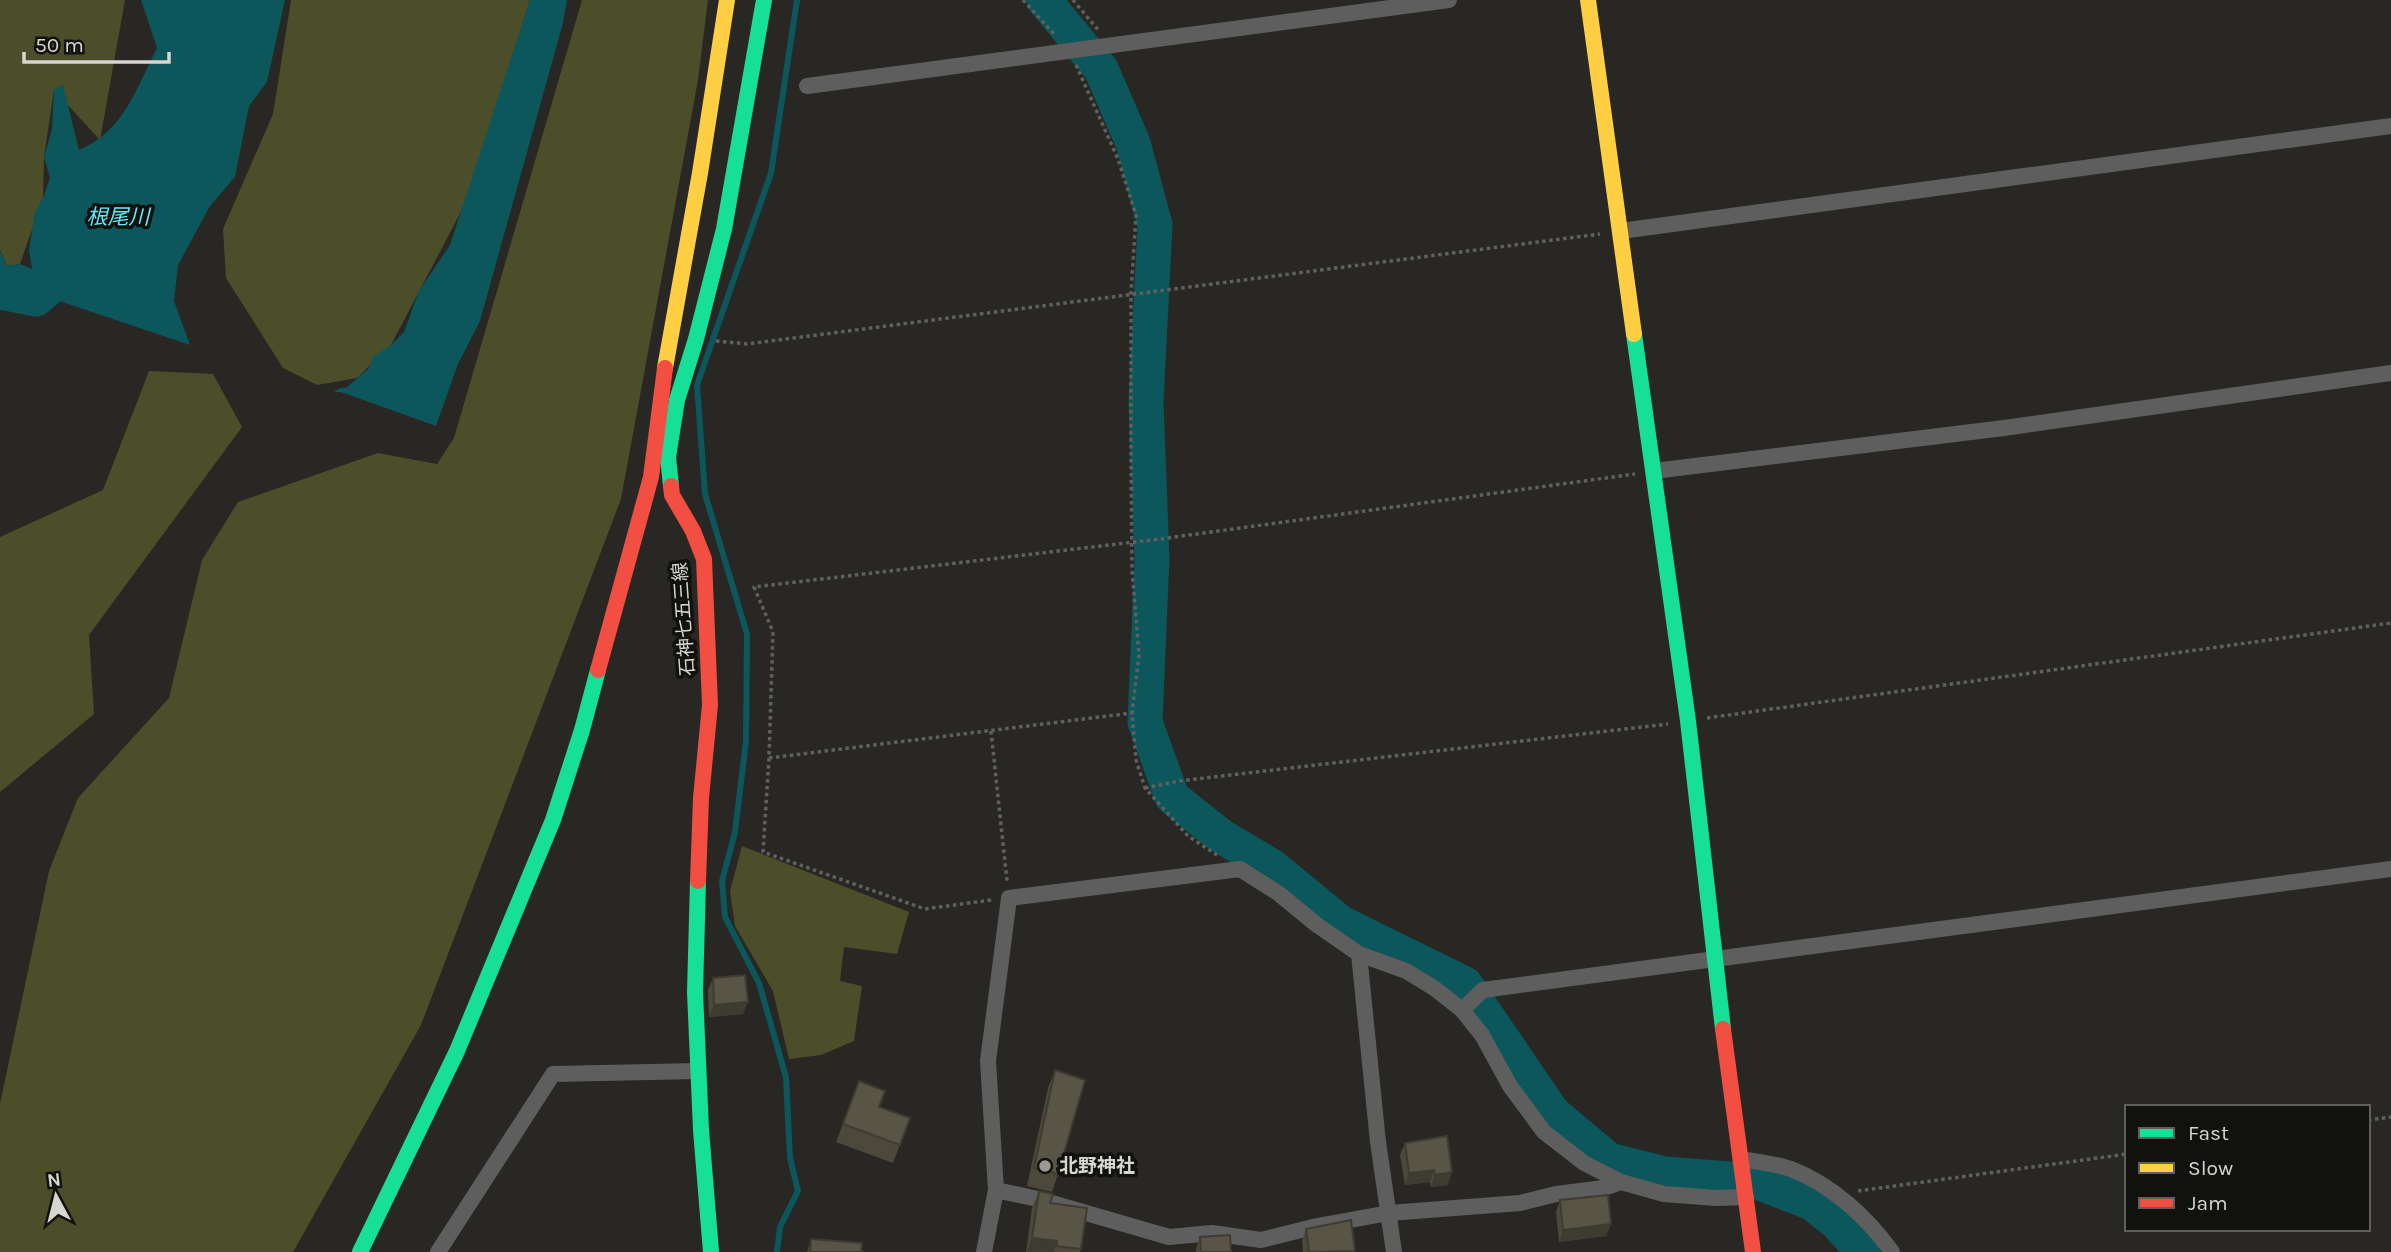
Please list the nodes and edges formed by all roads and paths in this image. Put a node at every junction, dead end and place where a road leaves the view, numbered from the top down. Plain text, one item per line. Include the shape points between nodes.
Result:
1 (727, 0) edge
2 (764, 0) edge
3 (1023, 0) edge
4 (1073, 0) edge
5 (1449, 0) edge
6 (1588, 0) edge
7 (1111, 46) junction
8 (1070, 52) junction
9 (807, 86) dead end
10 (2391, 126) edge
11 (1620, 231) junction
12 (1131, 293) junction
13 (696, 339) junction
14 (2391, 373) edge
15 (1654, 471) junction
16 (1133, 542) junction
17 (2391, 623) edge
18 (1132, 713) junction
19 (1688, 721) junction
20 (991, 731) junction
21 (769, 758) junction
22 (1145, 788) junction
23 (1240, 869) junction
24 (2391, 869) edge
25 (1009, 898) junction
26 (1359, 954) junction
27 (1714, 960) junction
28 (1464, 1008) junction
29 (698, 1071) junction
30 (2391, 1117) edge
31 (2370, 1121) edge
32 (2125, 1154) edge
33 (1742, 1159) junction
34 (1620, 1182) junction
35 (996, 1190) junction
36 (1837, 1194) junction
37 (1746, 1196) junction
38 (1389, 1213) junction
39 (360, 1252) edge
40 (438, 1252) edge
41 (711, 1252) edge
42 (984, 1252) edge
43 (1394, 1252) edge
44 (1753, 1252) edge
45 (1892, 1252) edge

1 - 39 street via 651,477 582,730 553,820 457,1051
2 - 13 street, 石神七五三線 via 724,229
3 - 8 path
4 - 7 path
5 - 7 street
6 - 11 street
7 - 8 street
8 - 9 street
8 - 12 path via 1118,159 1136,215
10 - 11 street
11 - 12 path
11 - 15 street
12 - 13 path via 747,344
12 - 16 path
13 - 29 street, 石神七五三線 via 677,400 668,457 673,495 704,559 710,705 701,798 695,992
14 - 15 street via 2004,428
15 - 16 path
15 - 19 street
16 - 18 path via 1139,655
16 - 21 path via 754,587 773,632
17 - 19 path
18 - 20 path
18 - 22 path via 1136,760
19 - 22 path
19 - 27 street
20 - 21 path
20 - 25 path
21 - 25 path via 763,852 925,909
22 - 23 path via 1188,836
23 - 25 street
23 - 26 street
24 - 27 street
25 - 35 street via 988,1061
26 - 28 street via 1406,971
26 - 38 street
27 - 28 street via 1483,990
27 - 33 street
28 - 34 street via 1510,1086 1544,1132 1584,1163
29 - 40 street via 553,1073
29 - 41 street, 石神七五三線
30 - 31 path
32 - 36 path
33 - 36 street via 1791,1169
33 - 37 street
34 - 37 street via 1664,1194
34 - 38 street via 1520,1203
35 - 38 street via 1169,1237 1212,1233 1261,1240
35 - 42 street
36 - 45 street via 1877,1231
37 - 44 street
38 - 43 street

